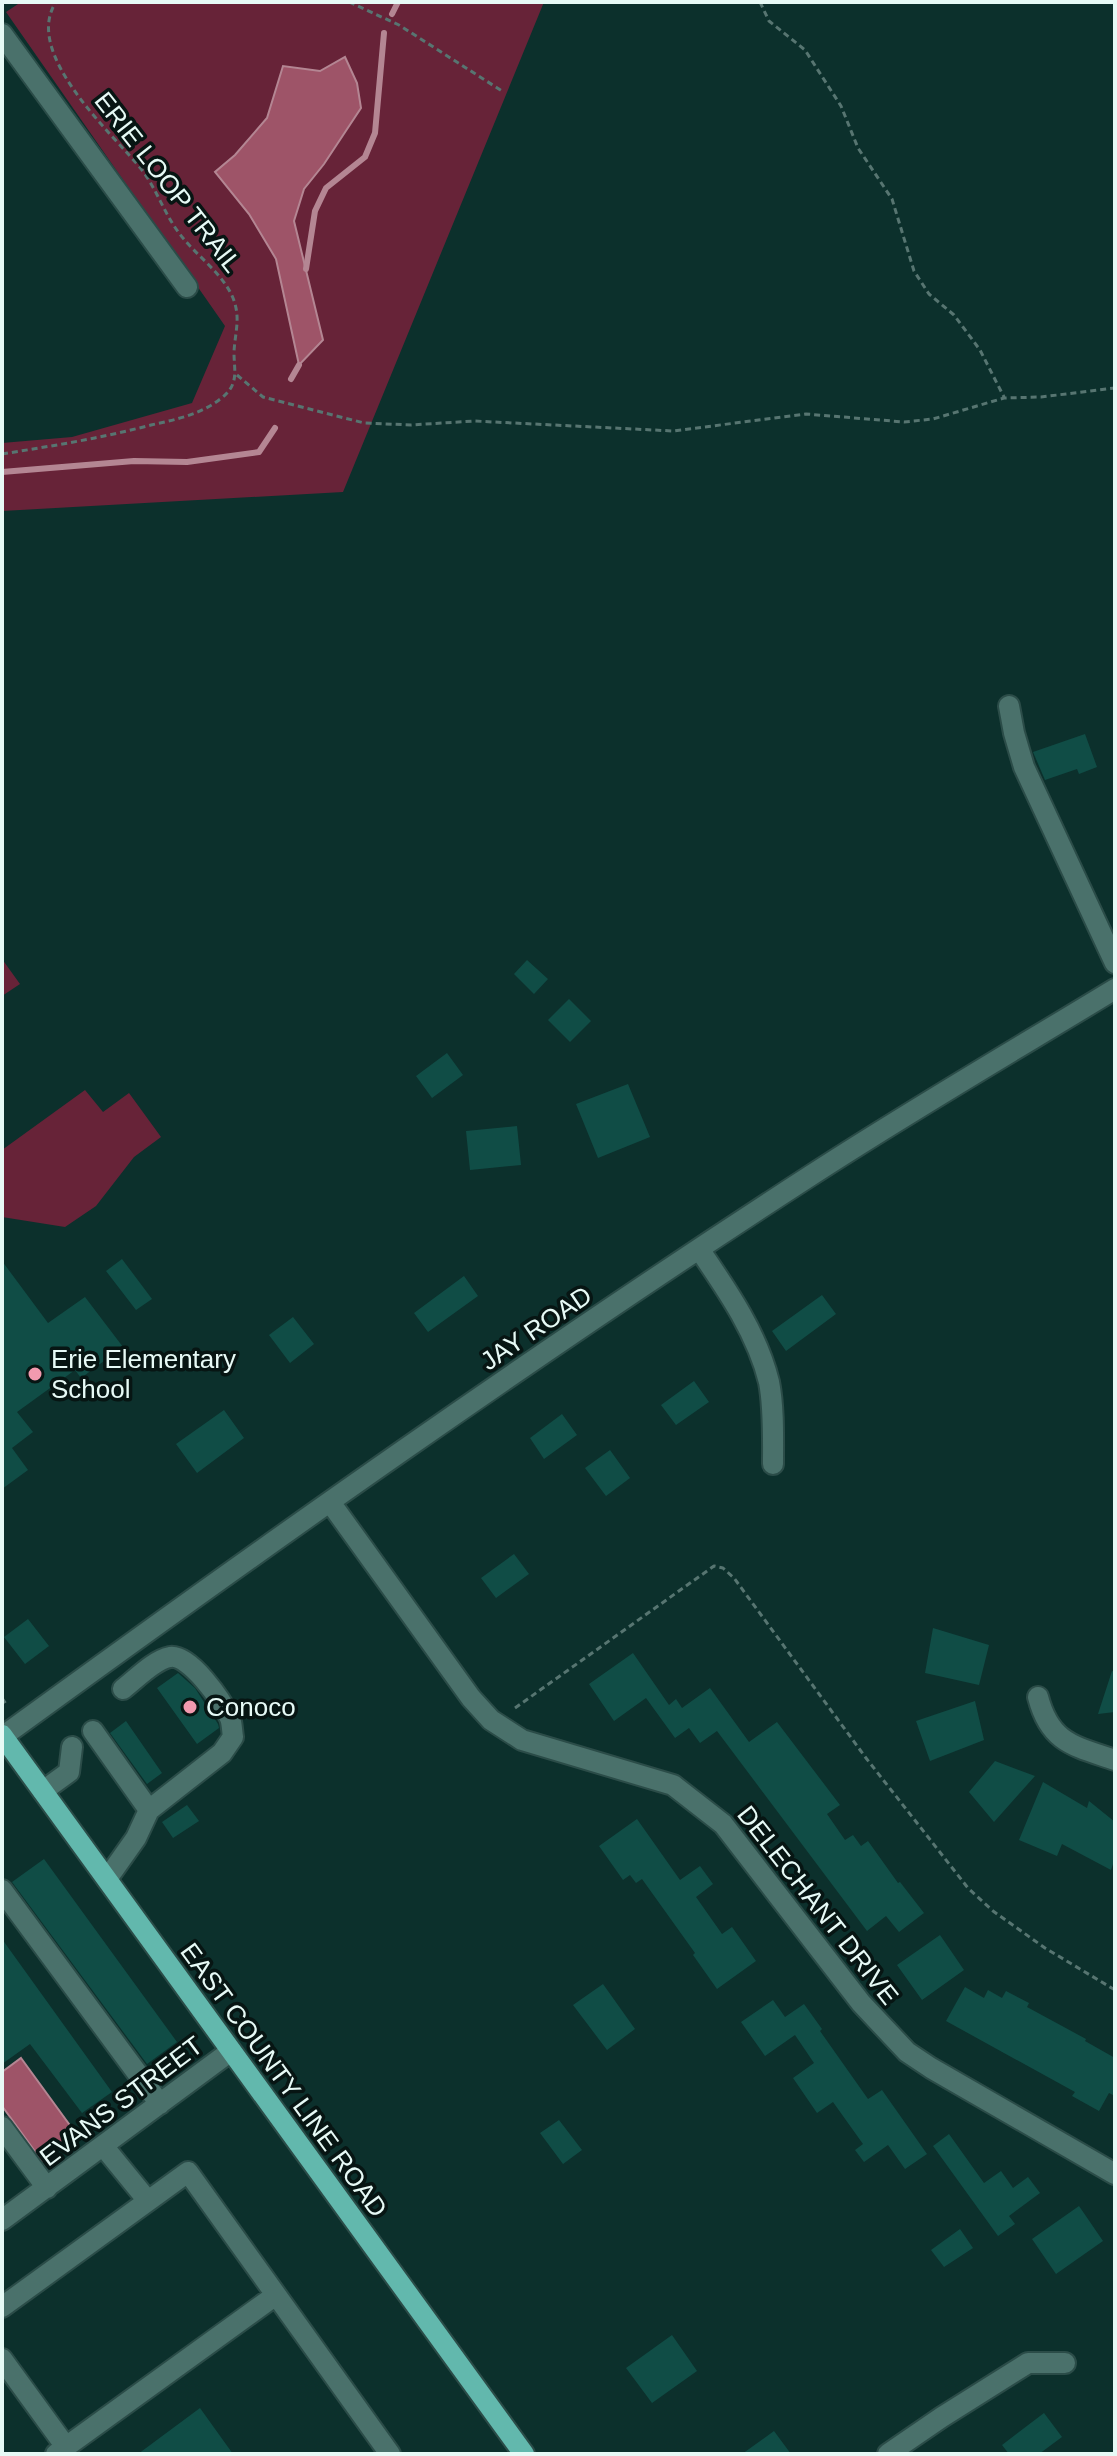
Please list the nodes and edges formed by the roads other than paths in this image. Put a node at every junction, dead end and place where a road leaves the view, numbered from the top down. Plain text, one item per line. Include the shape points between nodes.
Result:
1 (2, 34) edge
2 (187, 287) dead end
3 (1009, 706) dead end
4 (1115, 963) edge
5 (1115, 989) edge
6 (699, 1249) junction
7 (773, 1464) dead end
8 (330, 1502) junction
9 (123, 1689) dead end
10 (1038, 1697) dead end
11 (93, 1731) dead end
12 (2, 1736) edge
13 (72, 1747) dead end
14 (1115, 1760) edge
15 (43, 1791) junction
16 (149, 1810) junction
17 (107, 1879) junction
18 (2, 1890) edge
19 (231, 2051) junction
20 (160, 2104) junction
21 (2, 2127) edge
22 (104, 2147) junction
23 (1115, 2174) edge
24 (47, 2188) junction
25 (148, 2201) junction
26 (2, 2220) edge
27 (276, 2295) junction
28 (2, 2307) edge
29 (2, 2359) edge
30 (1065, 2363) dead end
31 (61, 2450) edge
32 (390, 2454) edge
33 (524, 2454) edge
34 (888, 2454) edge

1 - 2 street
3 - 4 street via 1024,767
5 - 6 street, JAY ROAD
6 - 7 street via 759,1348 769,1385
6 - 8 street, JAY ROAD
8 - 12 street, JAY ROAD
8 - 23 street, DELECHANT DRIVE via 491,1720 522,1740 673,1785 699,1803 723,1824 861,2003 907,2052
9 - 16 street via 158,1663 184,1659 231,1719 233,1737 222,1753
10 - 14 street via 1044,1719 1059,1737
11 - 16 street
12 - 15 main road, EAST COUNTY LINE ROAD
13 - 15 street via 69,1772
15 - 17 main road, EAST COUNTY LINE ROAD
16 - 17 street
17 - 19 main road, EAST COUNTY LINE ROAD
18 - 20 street
19 - 20 street, EVANS STREET
19 - 33 main road, EAST COUNTY LINE ROAD
20 - 22 street, EVANS STREET
21 - 24 street
22 - 24 street, EVANS STREET
22 - 25 street
24 - 26 street, EVANS STREET
25 - 27 street via 188,2172
25 - 28 street
27 - 31 street
27 - 32 street
29 - 31 street
30 - 34 street via 1028,2363

